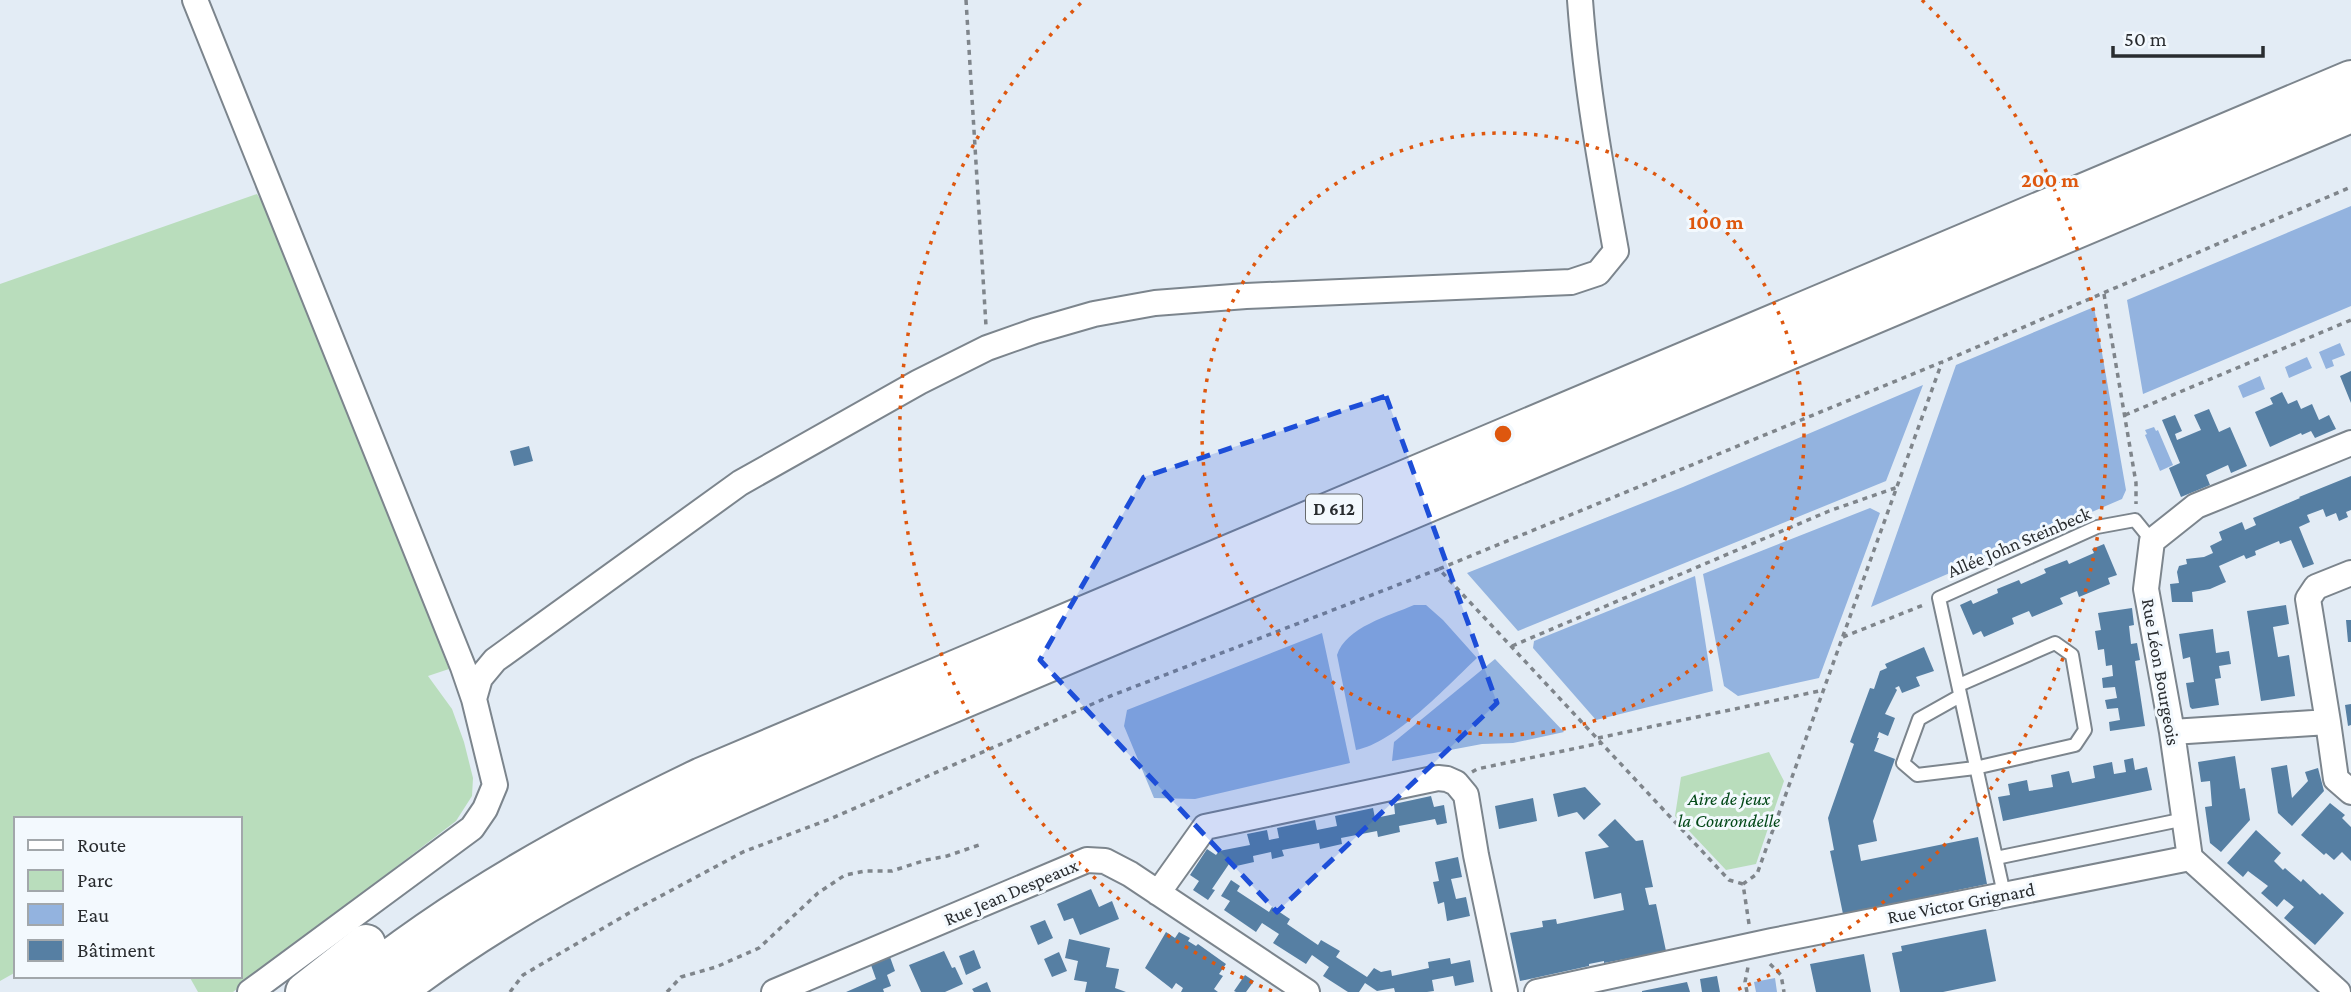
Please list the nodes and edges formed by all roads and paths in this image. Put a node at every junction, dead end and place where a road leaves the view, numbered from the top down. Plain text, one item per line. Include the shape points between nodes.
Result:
1 (195, 0) edge
2 (965, 0) edge
3 (1580, 0) edge
4 (2351, 80) edge
5 (2351, 113) edge
6 (2351, 187) edge
7 (2104, 293) junction
8 (2351, 320) edge
9 (987, 348) junction
10 (1942, 362) junction
11 (2125, 415) junction
12 (2351, 443) edge
13 (1898, 487) junction
14 (2135, 520) junction
15 (2152, 541) junction
16 (1439, 569) junction
17 (2351, 573) edge
18 (1939, 598) junction
19 (1843, 637) junction
20 (1027, 639) junction
21 (1511, 646) junction
22 (1824, 690) junction
23 (1959, 690) junction
24 (474, 699) junction
25 (2328, 722) junction
26 (2172, 732) junction
27 (1600, 740) junction
28 (1975, 768) junction
29 (1456, 783) junction
30 (2351, 792) edge
31 (2185, 819) junction
32 (982, 844) dead end
33 (1996, 858) junction
34 (2190, 858) junction
35 (1743, 884) junction
36 (1158, 893) junction
37 (2004, 894) junction
38 (1751, 945) junction
39 (250, 992) edge
40 (305, 992) edge
41 (346, 992) edge
42 (396, 992) edge
43 (510, 992) edge
44 (667, 992) edge
45 (774, 992) edge
46 (1307, 992) edge
47 (1505, 992) edge
48 (1536, 992) edge
49 (1747, 992) edge
50 (1784, 992) edge
51 (2338, 992) edge

1 - 24 street
2 - 9 path
3 - 9 street via 1591,103 1616,251 1598,274 1571,282 1155,303 1094,314
4 - 20 highway, D 612
5 - 42 highway, D 612 via 704,810 530,900
6 - 7 path
7 - 10 path
7 - 11 path
8 - 11 path
9 - 24 street via 740,483 495,660 480,678
10 - 13 path
10 - 16 path
11 - 14 path via 2136,483
12 - 15 street via 2196,506
13 - 19 path
13 - 21 path via 1829,511
14 - 15 lane
14 - 18 lane, Allée John Steinbeck via 2097,527
15 - 26 street, Rue Léon Bourgeois via 2146,589
16 - 21 path
16 - 43 path via 1113,695 830,819 743,852 523,975
17 - 25 street via 2316,587 2308,599
18 - 19 path
18 - 23 lane, Allée John Steinbeck
19 - 22 path
20 - 40 highway via 947,657 718,746 588,805 438,891
20 - 41 highway, D 612 via 752,755 593,831 491,888
21 - 27 path
22 - 27 path
22 - 35 path via 1756,874
23 - 28 lane, Allée John Steinbeck
23 - 28 lane via 1919,719 1903,763 1917,775
23 - 28 lane via 2055,643 2072,655 2085,730 2075,745
24 - 39 street via 495,785 472,828
25 - 26 street
25 - 30 street via 2336,779
26 - 31 street, Rue Léon Bourgeois
27 - 29 path via 1477,769
27 - 35 path via 1729,880
28 - 33 lane, Allée John Steinbeck
29 - 36 street via 1437,778 1205,827
29 - 47 street via 1466,795
31 - 33 lane
31 - 34 street, Rue Léon Bourgeois
32 - 44 path via 892,871 845,875 818,893 759,948 681,977
33 - 37 lane, Allée John Steinbeck
34 - 37 street, Rue Victor Grignard
34 - 51 street
35 - 38 path
36 - 45 street, Rue Jean Despeaux via 1105,861 1087,860
36 - 46 street, Rue Jean Despeaux
37 - 38 street, Rue Victor Grignard
38 - 48 street, Rue Victor Grignard
38 - 49 path
38 - 50 path via 1781,975

